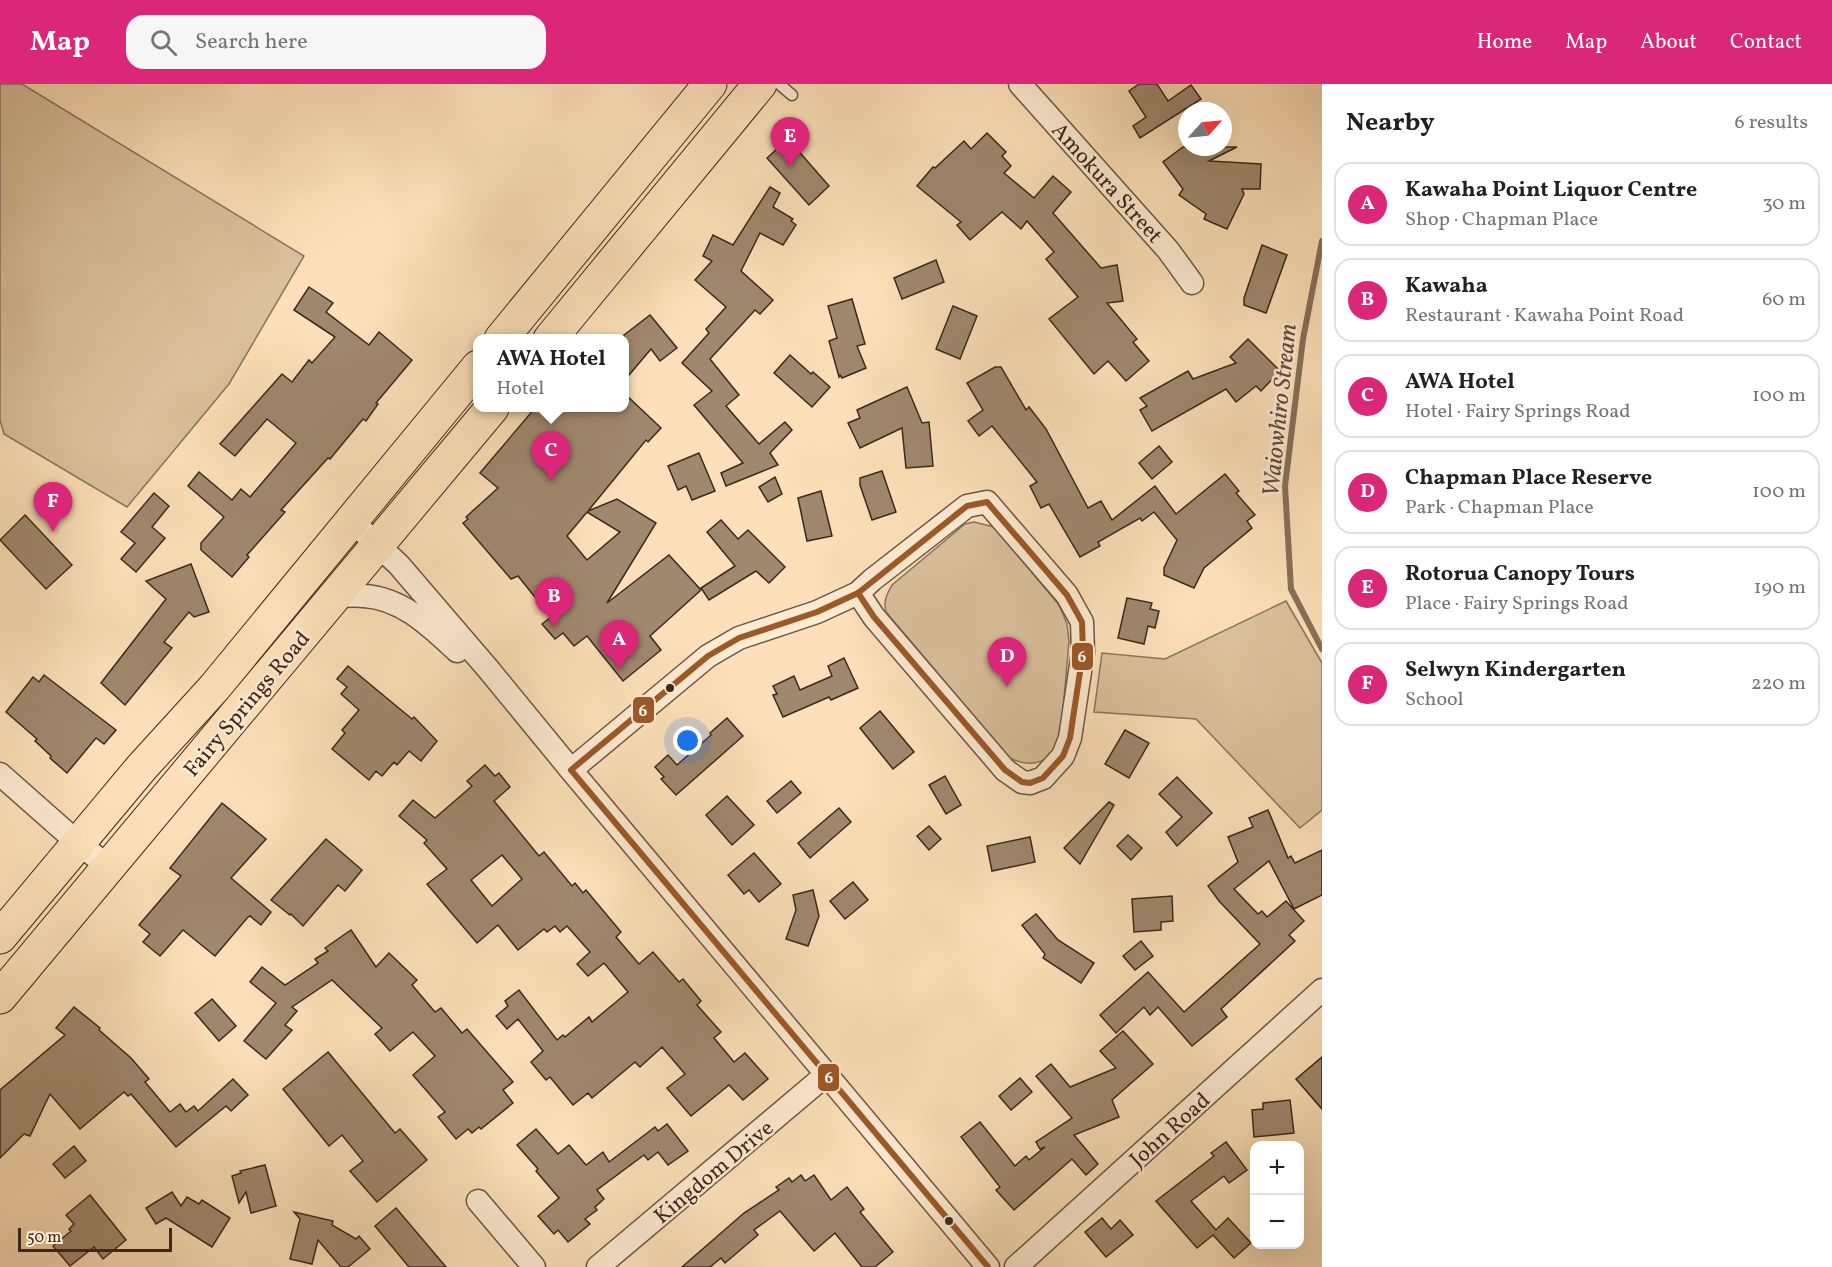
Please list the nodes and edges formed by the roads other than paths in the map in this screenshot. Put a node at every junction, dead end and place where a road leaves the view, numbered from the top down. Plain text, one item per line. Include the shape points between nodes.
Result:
1 (710, 84) edge
2 (760, 84) edge
3 (779, 84) edge
4 (1020, 84) edge
5 (792, 95) dead end
6 (583, 239) junction
7 (621, 253) junction
8 (1192, 283) dead end
9 (505, 334) edge
10 (554, 334) edge
11 (473, 373) edge
12 (489, 412) edge
13 (352, 521) junction
14 (378, 544) junction
15 (858, 593) junction
16 (335, 596) junction
17 (489, 670) junction
18 (571, 770) junction
19 (0, 774) edge
20 (78, 843) junction
21 (109, 867) junction
22 (0, 937) edge
23 (1322, 990) edge
24 (0, 997) edge
25 (827, 1074) junction
26 (478, 1201) dead end
27 (534, 1267) edge
28 (598, 1267) edge
29 (988, 1267) edge
30 (1016, 1267) edge

1 - 6 highway
2 - 7 highway
3 - 5 lane
4 - 8 street, Amokura Street via 1168,250
6 - 7 highway via 599,249
6 - 9 highway
7 - 10 highway
11 - 13 highway, Fairy Springs Road
12 - 14 highway, Fairy Springs Road
13 - 14 street
13 - 20 highway, Fairy Springs Road via 214,688
14 - 16 highway, Fairy Springs Road
14 - 17 street
15 - 15 street via 967,506 987,502 1067,595 1082,622 1083,652 1070,738 1063,756 1043,778 1030,783 1005,770 874,617
15 - 18 street via 817,612 739,638 708,656
16 - 17 street via 365,596 400,607
16 - 21 highway, Fairy Springs Road
17 - 18 street
18 - 25 street
19 - 20 street
20 - 21 street
20 - 22 highway, Fairy Springs Road
21 - 24 highway, Fairy Springs Road
23 - 30 street, John Road
25 - 28 street, Kingdom Drive
25 - 29 street
26 - 27 street

